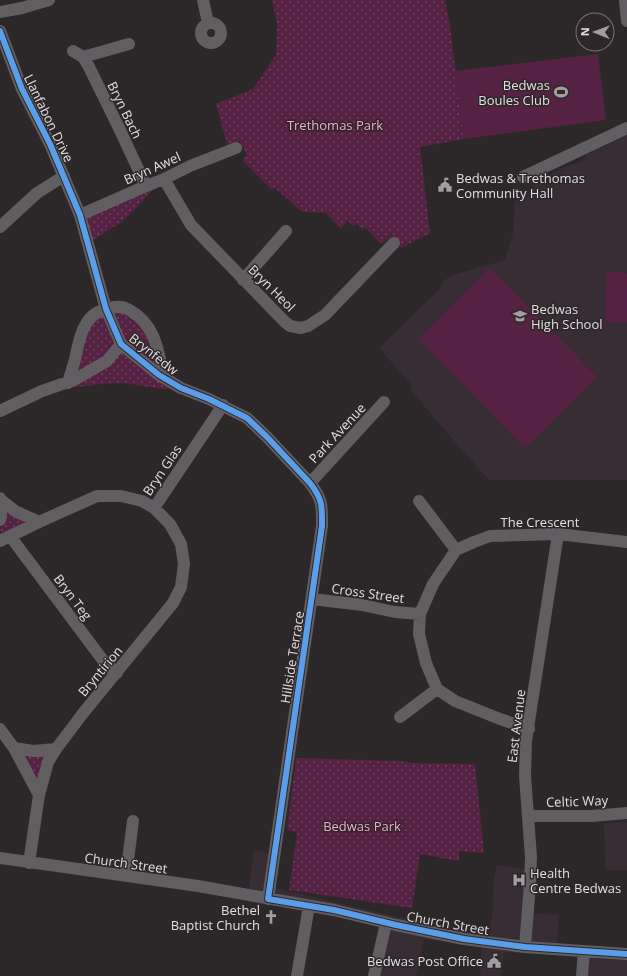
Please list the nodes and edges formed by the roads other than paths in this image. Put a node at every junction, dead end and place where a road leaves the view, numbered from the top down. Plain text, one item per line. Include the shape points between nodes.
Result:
1 (50, 0) edge
2 (202, 0) edge
3 (0, 12) edge
4 (208, 23) dead end
5 (0, 31) edge
6 (129, 44) dead end
7 (627, 128) edge
8 (236, 148) dead end
9 (64, 176) junction
10 (523, 177) dead end
11 (164, 179) junction
12 (146, 186) junction
13 (80, 215) junction
14 (0, 227) edge
15 (286, 231) dead end
16 (394, 243) dead end
17 (244, 280) junction
18 (106, 308) junction
19 (121, 344) junction
20 (164, 377) junction
21 (68, 383) junction
22 (384, 402) dead end
23 (223, 405) junction
24 (0, 411) edge
25 (267, 437) joint
26 (310, 483) junction
27 (0, 499) edge
28 (419, 501) dead end
29 (154, 508) junction
30 (0, 520) edge
31 (39, 522) junction
32 (558, 534) junction
33 (5, 539) edge
34 (627, 542) edge
35 (456, 550) junction
36 (312, 599) junction
37 (420, 614) junction
38 (117, 673) junction
39 (437, 689) junction
40 (400, 717) dead end
41 (0, 729) edge
42 (528, 729) junction
43 (14, 748) junction
44 (56, 749) junction
45 (39, 796) junction
46 (627, 813) edge
47 (528, 816) junction
48 (133, 821) dead end
49 (0, 858) edge
50 (29, 863) junction
51 (126, 876) junction
52 (268, 899) junction
53 (309, 906) junction
54 (386, 922) junction
55 (525, 947) junction
56 (584, 952) junction
57 (627, 954) edge
58 (296, 976) edge
59 (374, 976) edge
60 (582, 976) edge

1 - 3 street
2 - 4 street
5 - 9 street, Llanfabon Drive via 26,99
6 - 12 street, Bryn Bach via 78,54 119,128
7 - 10 street
8 - 11 street, Bryn Awel
9 - 13 street, Llanfabon Drive
9 - 14 street via 37,193
11 - 12 street, Bryn Awel
11 - 17 street, Bryn Heol via 191,225
12 - 13 street, Bryn Awel
13 - 18 street, Brynfedw
15 - 17 street
16 - 17 street, Bryn Heol via 324,315 301,328 285,322
18 - 19 street, Brynfedw
18 - 20 street, Brynfedw via 115,306 128,309 147,324 155,341
18 - 21 street via 93,315 78,339
19 - 20 street, Brynfedw
19 - 21 street, Brynfedw via 107,360
20 - 23 street, Brynfedw via 181,388
21 - 24 street, Brynfedw via 42,391
22 - 26 street, Park Avenue
23 - 25 street, Brynfedw via 247,418
23 - 29 street, Bryn Glas
25 - 26 street, Hillside Terrace
26 - 36 street, Hillside Terrace via 322,502 322,526
27 - 30 street
27 - 31 street via 15,511
28 - 35 street
29 - 31 street, Bryn Glas via 142,501 121,496 97,496
29 - 38 street, Bryntirion via 170,524 181,544 184,564 181,587 174,603
31 - 33 street, Bryn Glas
32 - 34 street, The Crescent
32 - 35 street, The Crescent via 490,536
32 - 42 street, East Avenue
33 - 38 street, Bryn Teg via 105,663
35 - 37 street via 433,584
36 - 37 street, Cross Street
36 - 52 street, Hillside Terrace
37 - 39 street via 419,634 426,663
38 - 44 street, Bryntirion
39 - 40 street
39 - 42 street via 455,701
41 - 43 street
42 - 47 street, East Avenue via 525,776
43 - 44 street via 32,751
43 - 45 street
44 - 45 street, Bryntirion via 48,762
45 - 50 street, Bryntirion
46 - 47 street, Celtic Way
47 - 55 street, East Avenue via 531,857
48 - 51 street
49 - 50 street, Church Street
50 - 51 street, Church Street
51 - 52 street, Church Street
52 - 53 street, Church Street
53 - 54 street, Church Street
53 - 58 street
54 - 55 street, Church Street via 464,939
54 - 59 street
55 - 56 street, Church Street
56 - 57 street, Church Street
56 - 60 street

